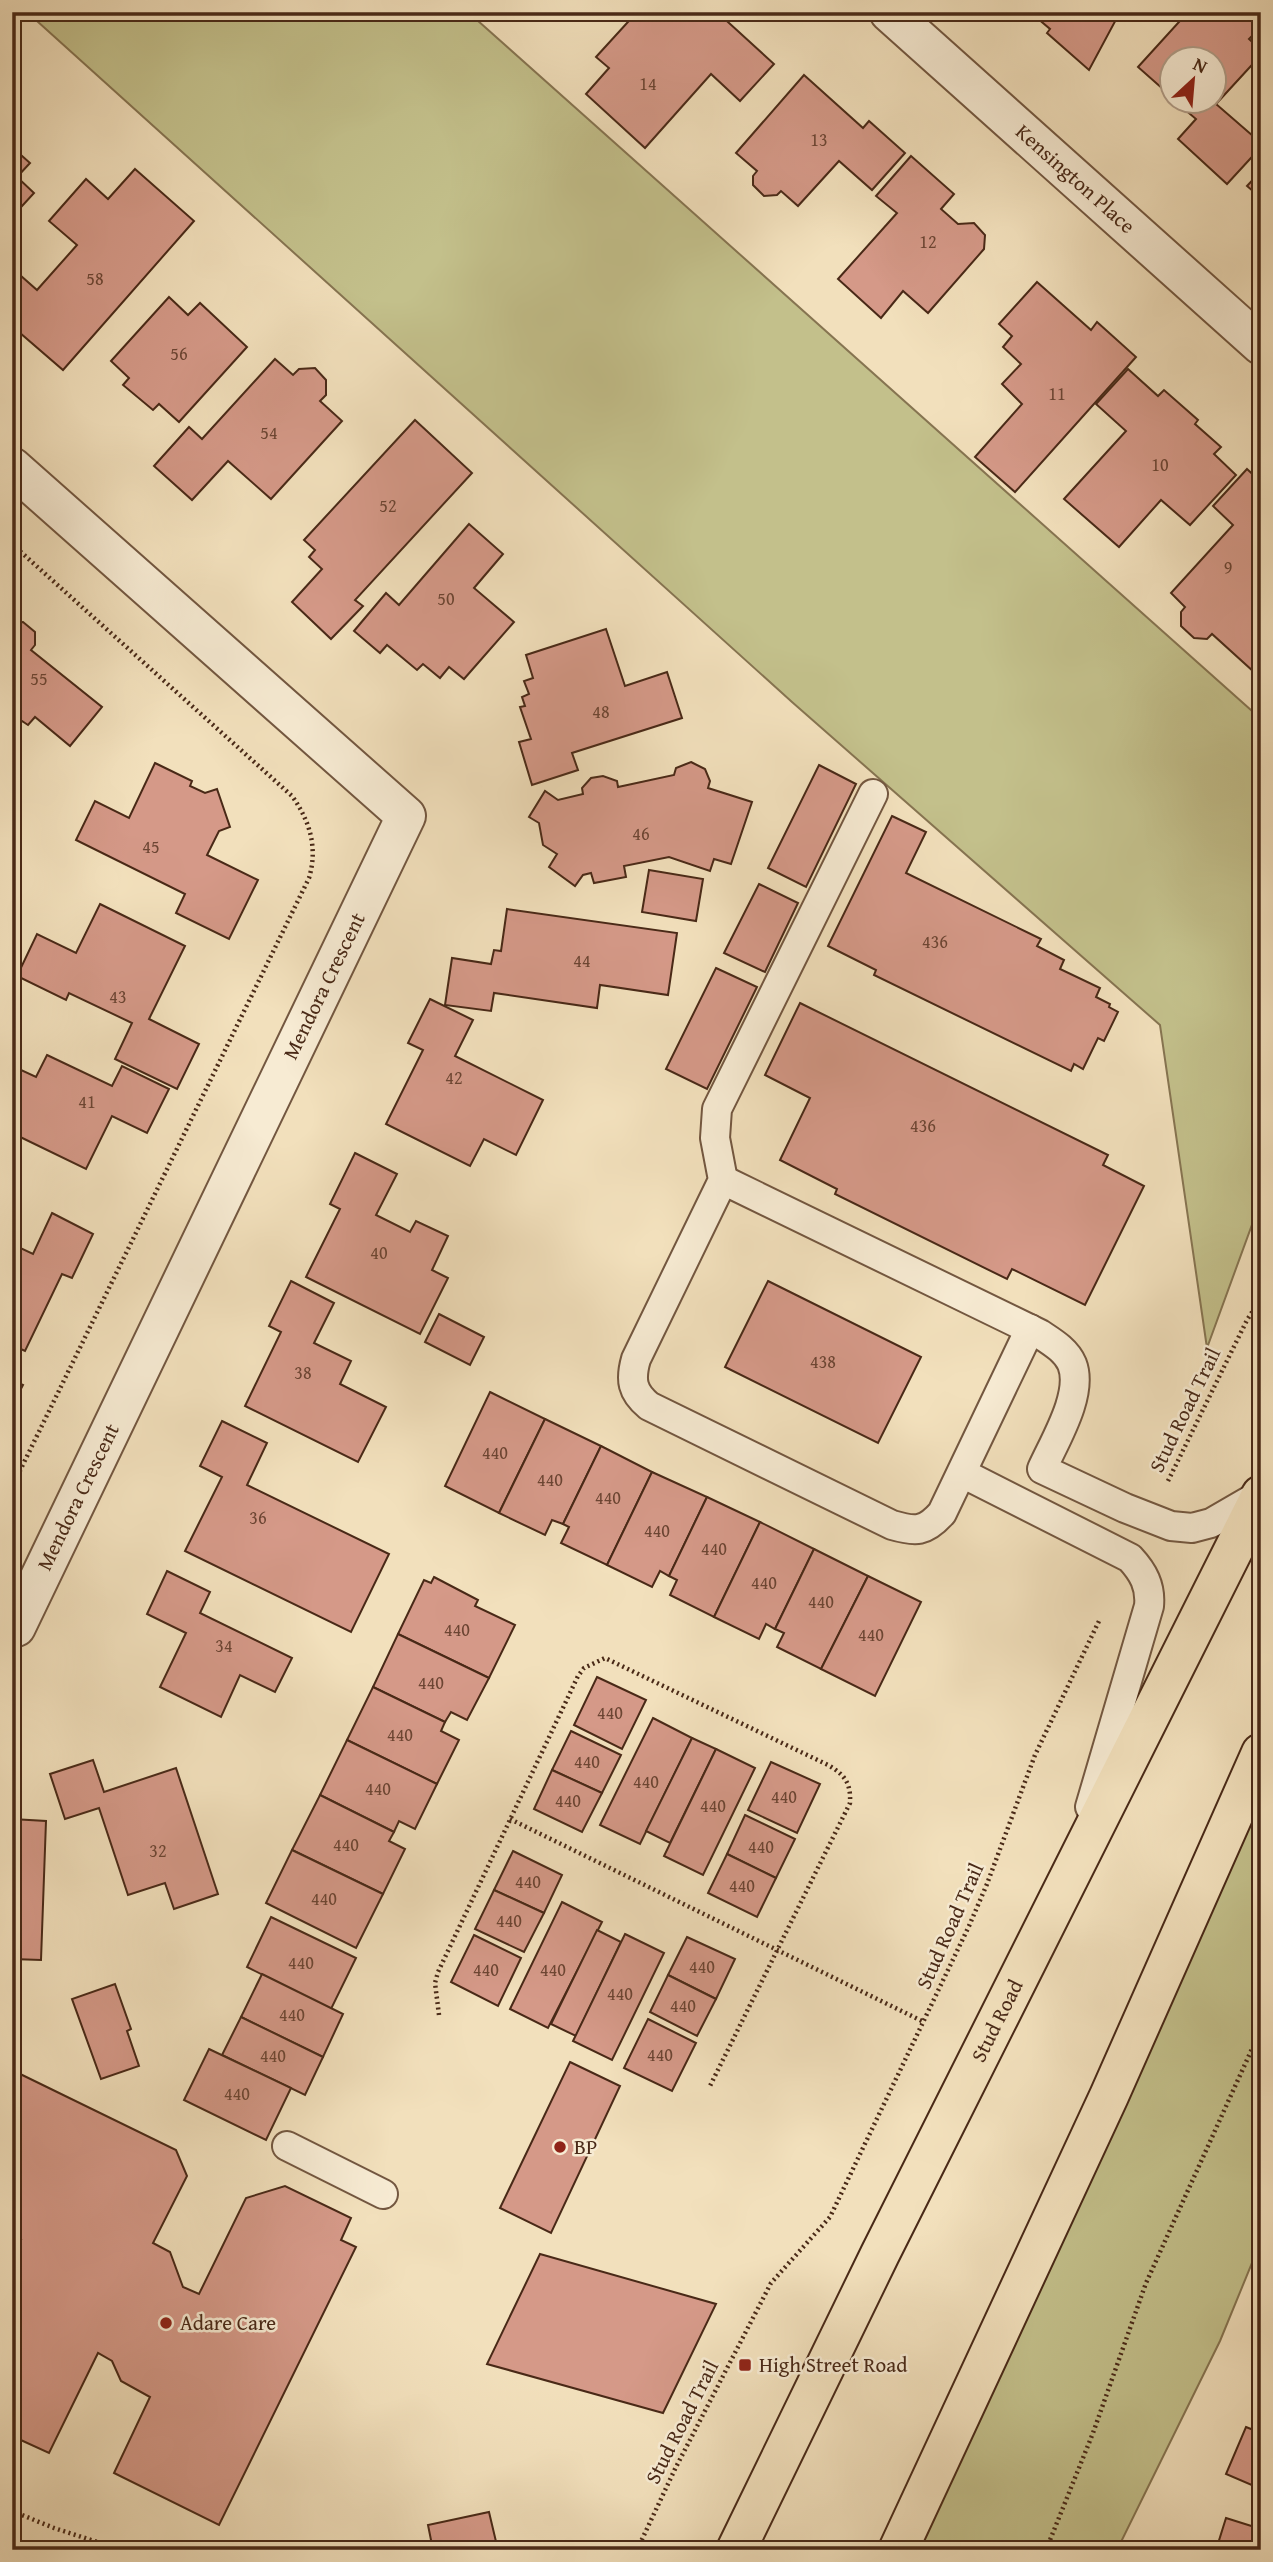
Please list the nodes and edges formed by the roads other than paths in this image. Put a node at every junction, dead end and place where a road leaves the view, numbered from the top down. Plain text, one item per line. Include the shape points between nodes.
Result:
1 (889, 12) edge
2 (1261, 345) edge
3 (12, 467) edge
4 (873, 794) dead end
5 (723, 1180) junction
6 (1030, 1329) junction
7 (962, 1473) junction
8 (1261, 1494) edge
9 (12, 1625) edge
10 (1261, 1753) edge
11 (1068, 1882) junction
12 (287, 2146) dead end
13 (383, 2194) dead end
14 (736, 2550) edge
15 (898, 2550) edge

1 - 2 street, Kensington Place
3 - 9 street, Mendora Crescent via 406,816 22,1615 16,1627
4 - 5 lane via 717,1109 715,1138
5 - 6 lane
5 - 7 lane via 636,1359 632,1385 638,1397 908,1530 934,1522
6 - 7 lane
6 - 8 lane via 1060,1348 1072,1365 1074,1385 1070,1407 1042,1469 1171,1526 1192,1528 1212,1523
7 - 11 lane via 1130,1558 1141,1570 1150,1596
8 - 11 highway, Stud Road
10 - 15 highway via 1109,2096
11 - 14 highway, Stud Road
12 - 13 lane

